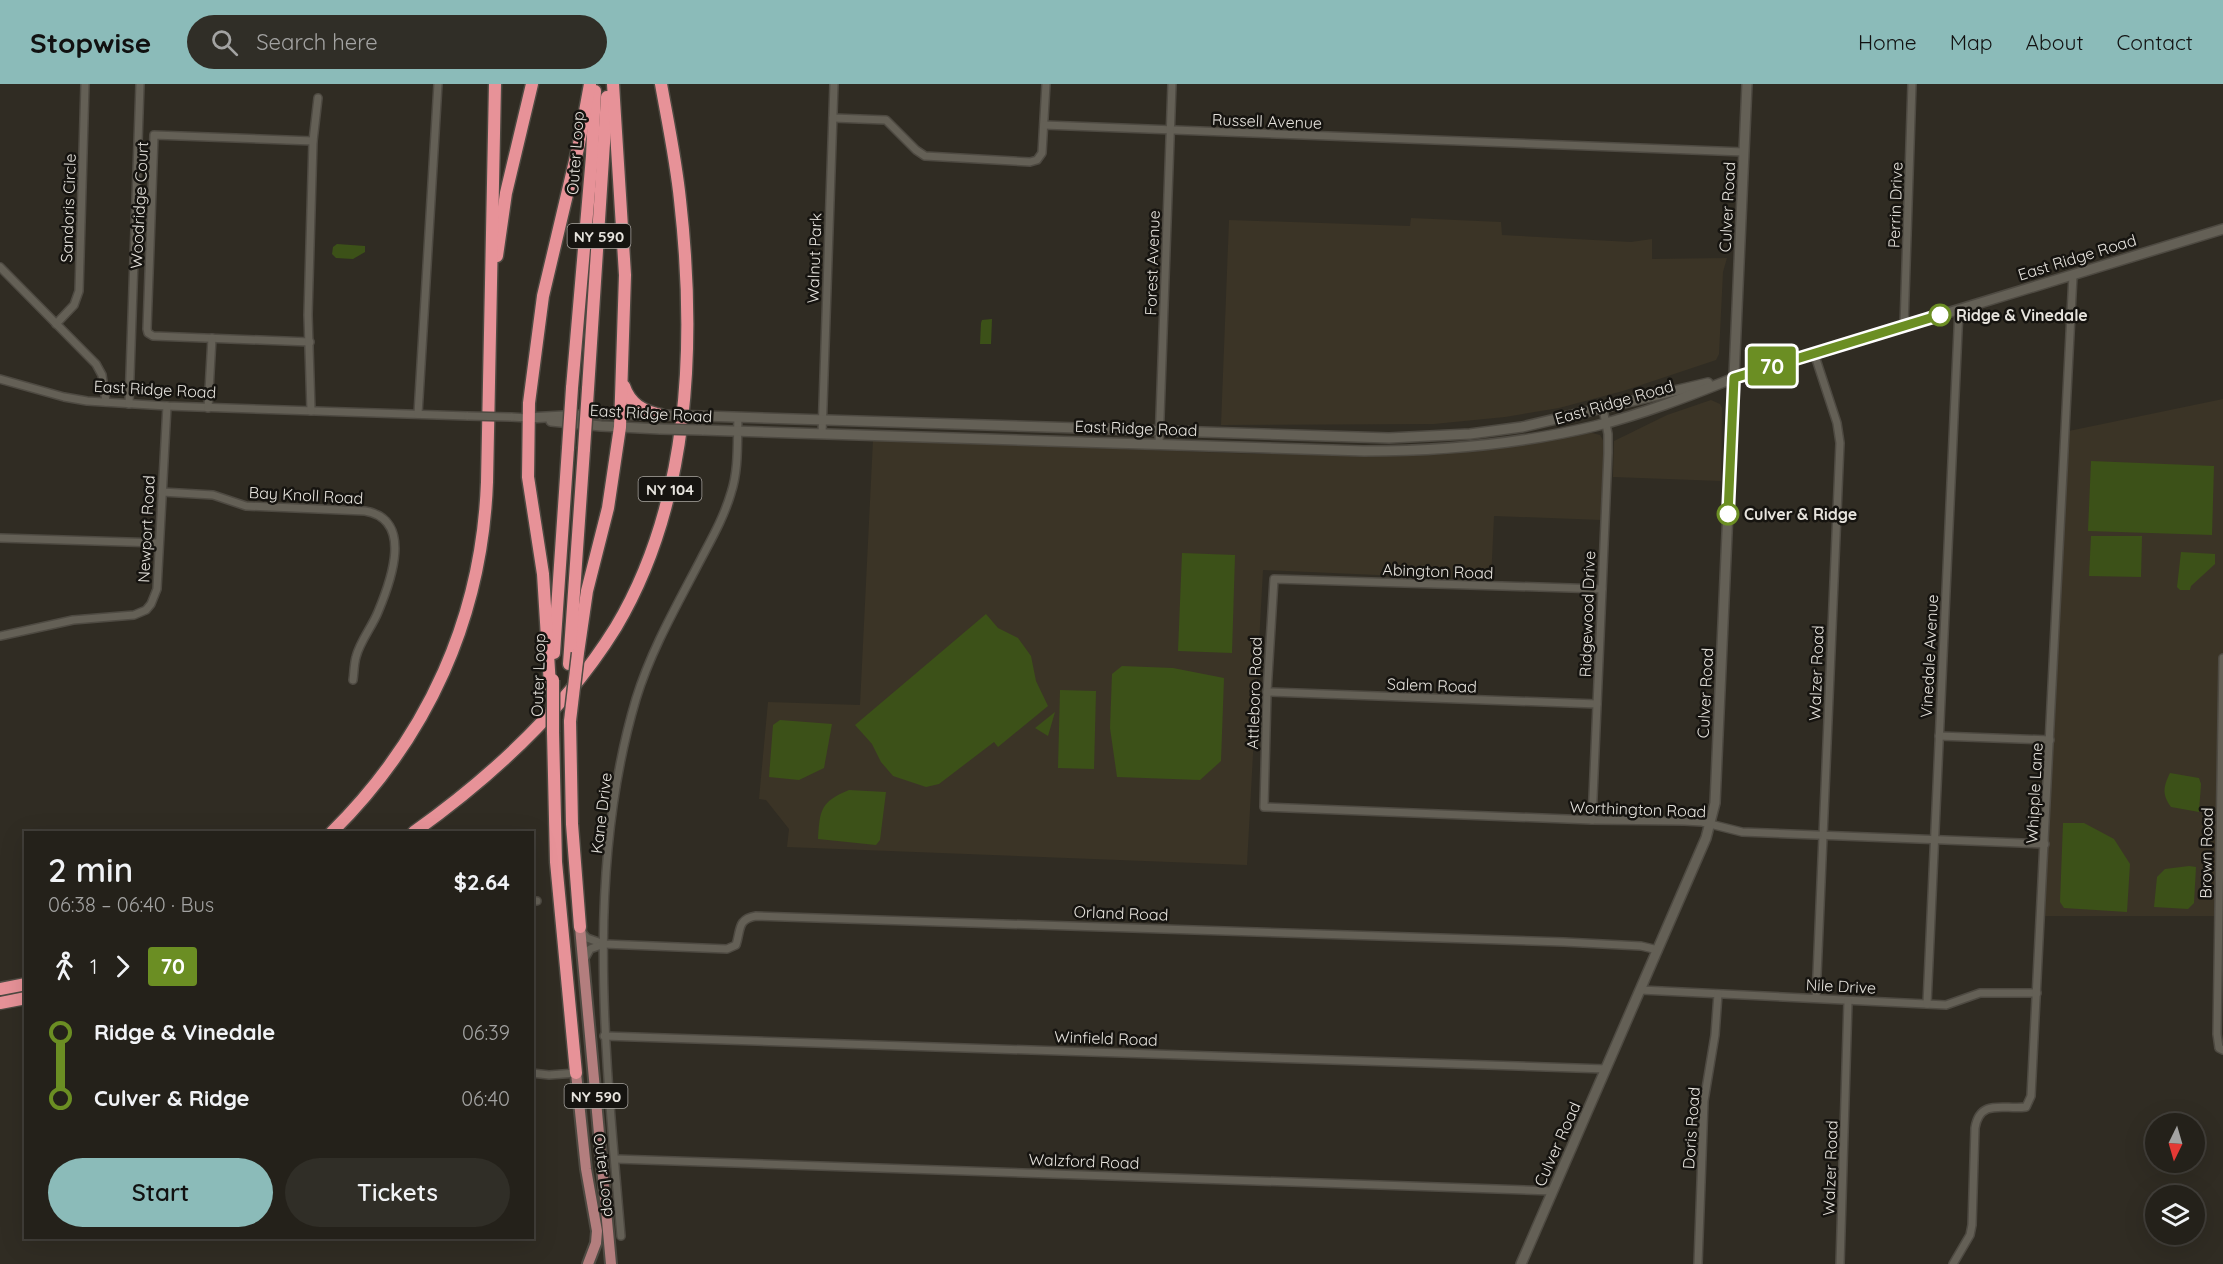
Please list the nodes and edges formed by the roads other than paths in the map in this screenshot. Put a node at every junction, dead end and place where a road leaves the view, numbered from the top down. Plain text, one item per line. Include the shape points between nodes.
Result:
1 (85, 84) edge
2 (140, 84) edge
3 (438, 84) edge
4 (495, 84) edge
5 (532, 84) edge
6 (590, 84) edge
7 (596, 84) edge
8 (608, 84) edge
9 (613, 84) edge
10 (661, 84) edge
11 (834, 84) edge
12 (1046, 84) edge
13 (1172, 84) edge
14 (1747, 84) edge
15 (1912, 84) edge
16 (318, 98) dead end
17 (833, 117) junction
18 (1044, 125) junction
19 (1170, 131) junction
20 (313, 141) junction
21 (1744, 152) junction
22 (2223, 229) edge
23 (0, 267) edge
24 (2073, 275) junction
25 (1959, 309) junction
26 (56, 324) junction
27 (1904, 326) junction
28 (489, 336) junction
29 (212, 338) junction
30 (310, 342) junction
31 (1814, 353) junction
32 (622, 374) junction
33 (1734, 378) junction
34 (0, 379) edge
35 (106, 402) junction
36 (129, 404) junction
37 (167, 406) junction
38 (208, 408) junction
39 (1603, 409) junction
40 (311, 411) junction
41 (418, 414) junction
42 (621, 414) junction
43 (661, 415) junction
44 (738, 417) junction
45 (528, 418) junction
46 (822, 420) junction
47 (1606, 423) junction
48 (620, 428) junction
49 (1159, 430) junction
50 (738, 432) junction
51 (822, 434) junction
52 (1159, 444) junction
53 (162, 492) junction
54 (0, 538) edge
55 (159, 543) junction
56 (1274, 579) joint
57 (1602, 590) junction
58 (0, 636) edge
59 (2223, 658) edge
60 (353, 680) dead end
61 (552, 683) junction
62 (1266, 692) junction
63 (2223, 695) edge
64 (1597, 704) junction
65 (570, 721) junction
66 (1939, 736) junction
67 (2050, 740) junction
68 (1264, 807) joint
69 (1592, 820) junction
70 (1711, 824) junction
71 (333, 831) edge
72 (415, 831) edge
73 (1823, 836) junction
74 (1934, 839) junction
75 (2045, 843) junction
76 (2221, 916) edge
77 (580, 927) junction
78 (604, 944) junction
79 (1658, 950) junction
80 (583, 963) junction
81 (24, 984) edge
82 (0, 989) edge
83 (1641, 990) junction
84 (2037, 993) junction
85 (1718, 994) junction
86 (24, 998) edge
87 (1816, 998) junction
88 (1848, 1001) junction
89 (0, 1003) edge
90 (1927, 1004) junction
91 (604, 1036) junction
92 (2221, 1049) edge
93 (1606, 1069) junction
94 (534, 1073) edge
95 (576, 1073) junction
96 (615, 1159) junction
97 (1552, 1191) junction
98 (608, 1236) junction
99 (621, 1236) dead end
100 (588, 1264) edge
101 (610, 1264) edge
102 (619, 1264) edge
103 (1521, 1264) edge
104 (1698, 1264) edge
105 (1840, 1264) edge
106 (1953, 1264) edge

1 - 26 street, Sandoris Circle via 79,291 75,305
2 - 36 street
3 - 41 street
4 - 28 highway
5 - 28 highway via 504,203
6 - 45 highway via 543,296
7 - 61 highway, Outer Loop / NY 590, bridge
8 - 65 highway, Outer Loop / NY 590, bridge via 569,664
9 - 32 highway via 624,252
10 - 72 highway, NY 104 via 679,192 687,305 681,424 670,491 651,554 616,626 578,681 503,759
11 - 17 street, Walnut Park
12 - 18 street
13 - 19 street, Forest Avenue
14 - 21 main road, Culver Road
15 - 27 street, Perrin Drive
16 - 20 street
17 - 18 street via 886,120 925,156 1026,163 1040,157
17 - 46 street, Walnut Park
18 - 19 street, Russell Avenue
19 - 21 street, Russell Avenue
19 - 49 street, Forest Avenue
20 - 29 street, Woodridge Court via 154,135 148,333
20 - 30 street
21 - 33 main road, Culver Road
22 - 24 main road, East Ridge Road
23 - 26 street
24 - 25 main road, East Ridge Road
24 - 67 street, Whipple Lane
25 - 27 main road, East Ridge Road
25 - 66 street, Vinedale Avenue
26 - 35 street via 96,364 102,375
27 - 31 main road, East Ridge Road
28 - 71 highway via 484,522 477,574 463,625 437,687 411,733 372,788
29 - 30 street, Woodridge Court
29 - 38 street
30 - 40 street
31 - 33 main road, East Ridge Road
31 - 73 street, Walzer Road via 1840,442
32 - 42 highway
32 - 43 highway via 632,402
33 - 39 main road, East Ridge Road
33 - 47 main road, East Ridge Road
33 - 70 main road, Culver Road
34 - 35 street, East Ridge Road via 64,397
35 - 36 street, East Ridge Road
36 - 37 street, East Ridge Road
37 - 38 street, East Ridge Road
37 - 53 street, Newport Road
38 - 40 street, East Ridge Road
39 - 47 street, Ridgewood Drive
39 - 49 main road, East Ridge Road via 1522,428 1428,437 1350,438
40 - 41 street, East Ridge Road
41 - 45 street, East Ridge Road, bridge
42 - 43 main road, East Ridge Road
42 - 45 main road, East Ridge Road
42 - 48 highway
43 - 44 main road, East Ridge Road, bridge
44 - 46 main road, East Ridge Road
44 - 50 street, Kane Drive
45 - 48 main road, East Ridge Road
45 - 61 highway via 528,477 543,574
46 - 49 main road, East Ridge Road
46 - 51 street, Walnut Park
47 - 52 main road, East Ridge Road via 1519,440 1430,450
47 - 57 street, Ridgewood Drive
48 - 50 main road, East Ridge Road, bridge
48 - 65 highway, bridge via 608,508 587,591
49 - 52 street, Forest Avenue
50 - 51 main road, East Ridge Road
50 - 78 street, Kane Drive via 731,494 649,661 629,726 611,829
51 - 52 main road, East Ridge Road
53 - 55 street, Newport Road
53 - 60 street, Bay Knoll Road via 213,495 246,506 365,511 383,518 393,532 395,551 378,612 356,656
54 - 55 street
55 - 58 street, Newport Road via 155,597 141,613 73,620
56 - 57 street, Abington Road
56 - 62 street, Attleboro Road
57 - 64 street, Ridgewood Drive
59 - 63 street, Brown Road
61 - 95 highway, Outer Loop / NY 590, bridge via 556,862
62 - 64 street, Salem Road
62 - 68 street, Attleboro Road
63 - 76 street, Brown Road
64 - 69 street, Ridgewood Drive
65 - 77 highway, Outer Loop / NY 590 via 572,832
66 - 67 street
66 - 74 street, Vinedale Avenue
67 - 75 street, Whipple Lane
68 - 69 street, Worthington Road
69 - 70 street, Worthington Road
70 - 73 street, Worthington Road via 1742,832
70 - 79 main road, Culver Road
73 - 74 street, Worthington Road
73 - 87 street, Walzer Road
74 - 75 street, Worthington Road
74 - 90 street, Vinedale Avenue
75 - 84 street, Whipple Lane
76 - 92 street, Brown Road via 2217,1034
77 - 78 street via 587,938
77 - 80 main road, Outer Loop / NY 590
78 - 79 street, Orland Road via 727,949 736,945 742,921 756,916 1529,941
78 - 80 street via 588,951
78 - 91 street, Kane Drive
79 - 83 main road, Culver Road
80 - 98 main road, Outer Loop / NY 590
81 - 82 highway
83 - 85 street, Nile Drive
83 - 93 main road, Culver Road
84 - 90 street, Nile Drive via 1988,992 1953,1004
84 - 106 street, Whipple Lane via 2030,1102 2026,1107 1985,1109 1978,1116 1972,1225
85 - 87 street, Nile Drive
85 - 104 street, Doris Road via 1704,1101
86 - 89 highway
87 - 88 street, Nile Drive
88 - 90 street, Nile Drive
88 - 105 street, Walzer Road
91 - 93 street, Winfield Road
91 - 96 street, Kane Drive
93 - 97 main road, Culver Road
94 - 95 street
95 - 100 main road, Outer Loop / NY 590 via 597,1231
96 - 97 street, Walzford Road
96 - 99 street, Kane Drive
97 - 103 main road, Culver Road
98 - 101 main road, Outer Loop / NY 590
98 - 102 main road

